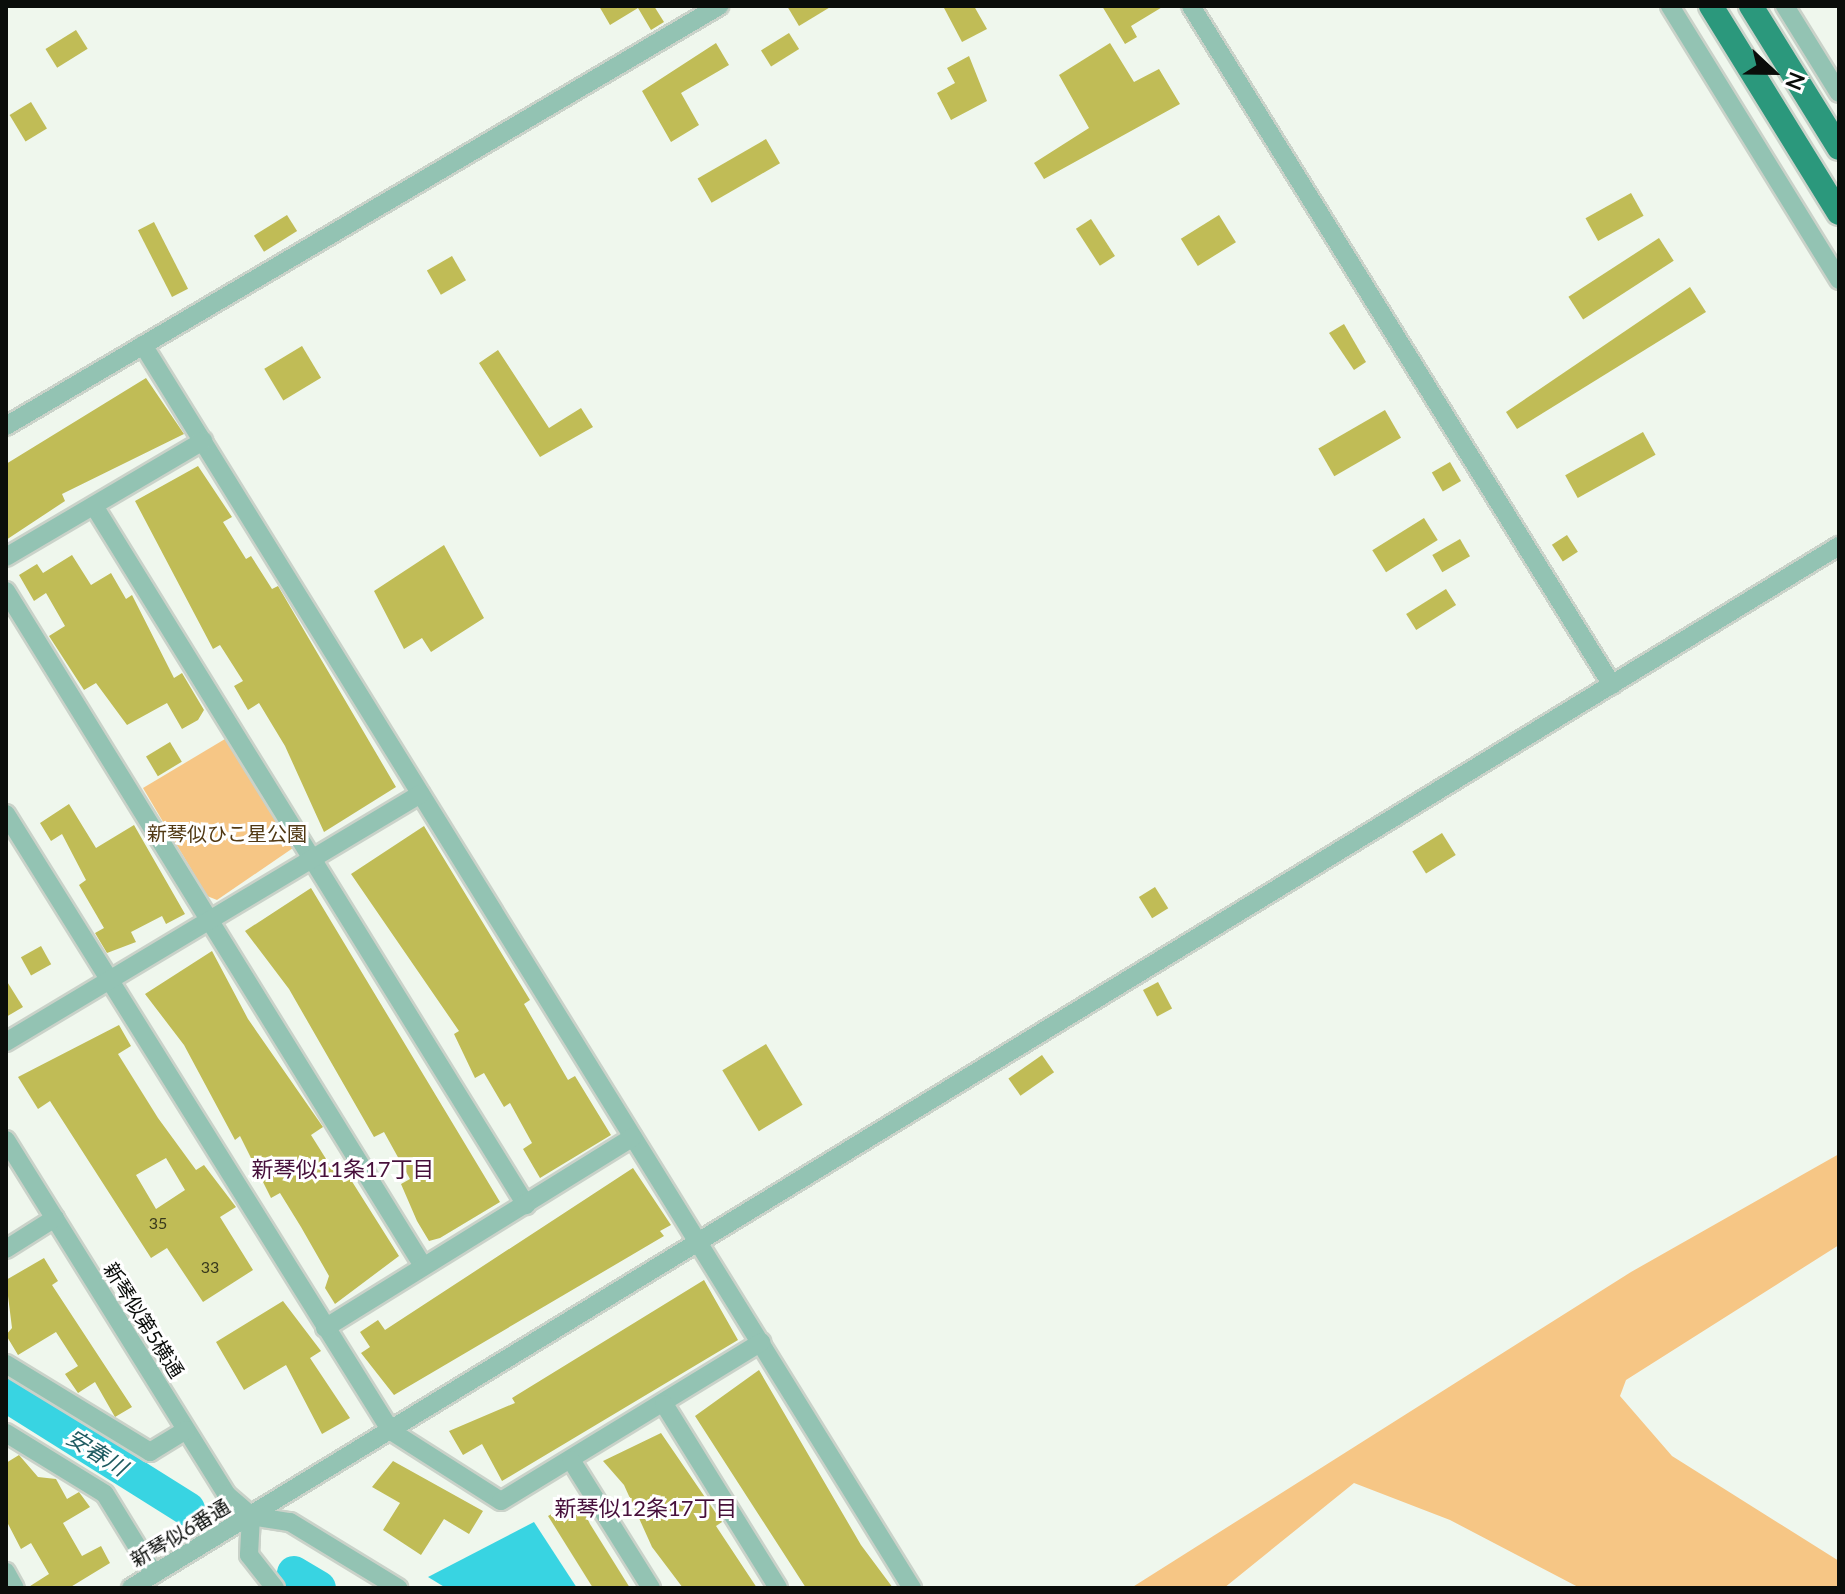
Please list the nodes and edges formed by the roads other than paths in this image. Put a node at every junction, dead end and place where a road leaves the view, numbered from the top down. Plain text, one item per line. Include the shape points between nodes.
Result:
1 (719, 6) edge
2 (1191, 6) edge
3 (1670, 6) edge
4 (1711, 6) edge
5 (1751, 6) edge
6 (1785, 6) edge
7 (1839, 93) edge
8 (1839, 148) edge
9 (1839, 213) edge
10 (1839, 280) edge
11 (143, 345) junction
12 (6, 426) edge
13 (203, 441) junction
14 (94, 506) junction
15 (1839, 546) edge
16 (6, 557) edge
17 (6, 591) edge
18 (1612, 685) junction
19 (420, 794) junction
20 (6, 814) edge
21 (313, 859) junction
22 (210, 920) junction
23 (109, 980) junction
24 (6, 1042) edge
25 (633, 1137) junction
26 (6, 1140) edge
27 (526, 1205) junction
28 (55, 1218) junction
29 (700, 1241) junction
30 (6, 1249) edge
31 (423, 1266) junction
32 (325, 1328) junction
33 (761, 1342) junction
34 (6, 1364) edge
35 (664, 1404) junction
36 (186, 1430) junction
37 (391, 1431) junction
38 (6, 1433) edge
39 (571, 1460) junction
40 (251, 1516) junction
41 (6, 1572) edge
42 (144, 1583) edge
43 (15, 1588) edge
44 (275, 1588) edge
45 (398, 1588) edge
46 (651, 1588) edge
47 (778, 1588) edge
48 (912, 1588) edge

1 - 11 street
2 - 18 street
3 - 10 street
4 - 9 main road
5 - 8 main road
6 - 7 street
11 - 12 street
11 - 13 street
13 - 14 street
13 - 19 street
14 - 16 street
14 - 21 street
15 - 18 street, 新琴似6番通
17 - 22 street
18 - 29 street, 新琴似6番通
19 - 21 street
19 - 25 street
20 - 23 street
21 - 22 street
21 - 27 street
22 - 23 street
22 - 31 street
23 - 24 street
23 - 32 street
25 - 27 street
25 - 29 street
26 - 28 street, 新琴似第5横通
27 - 31 street
28 - 30 street
28 - 36 street, 新琴似第5横通
29 - 33 street
29 - 37 street, 新琴似6番通
31 - 32 street
32 - 37 street
33 - 35 street
33 - 48 street
34 - 36 street via 150,1452
35 - 39 street
35 - 47 street
36 - 40 street, 新琴似第5横通 via 226,1494
37 - 39 street via 501,1501
37 - 40 street, 新琴似6番通
38 - 42 street via 105,1494
39 - 46 street
40 - 42 street, 新琴似6番通
40 - 44 street via 249,1555
40 - 45 street via 290,1522
41 - 43 street

